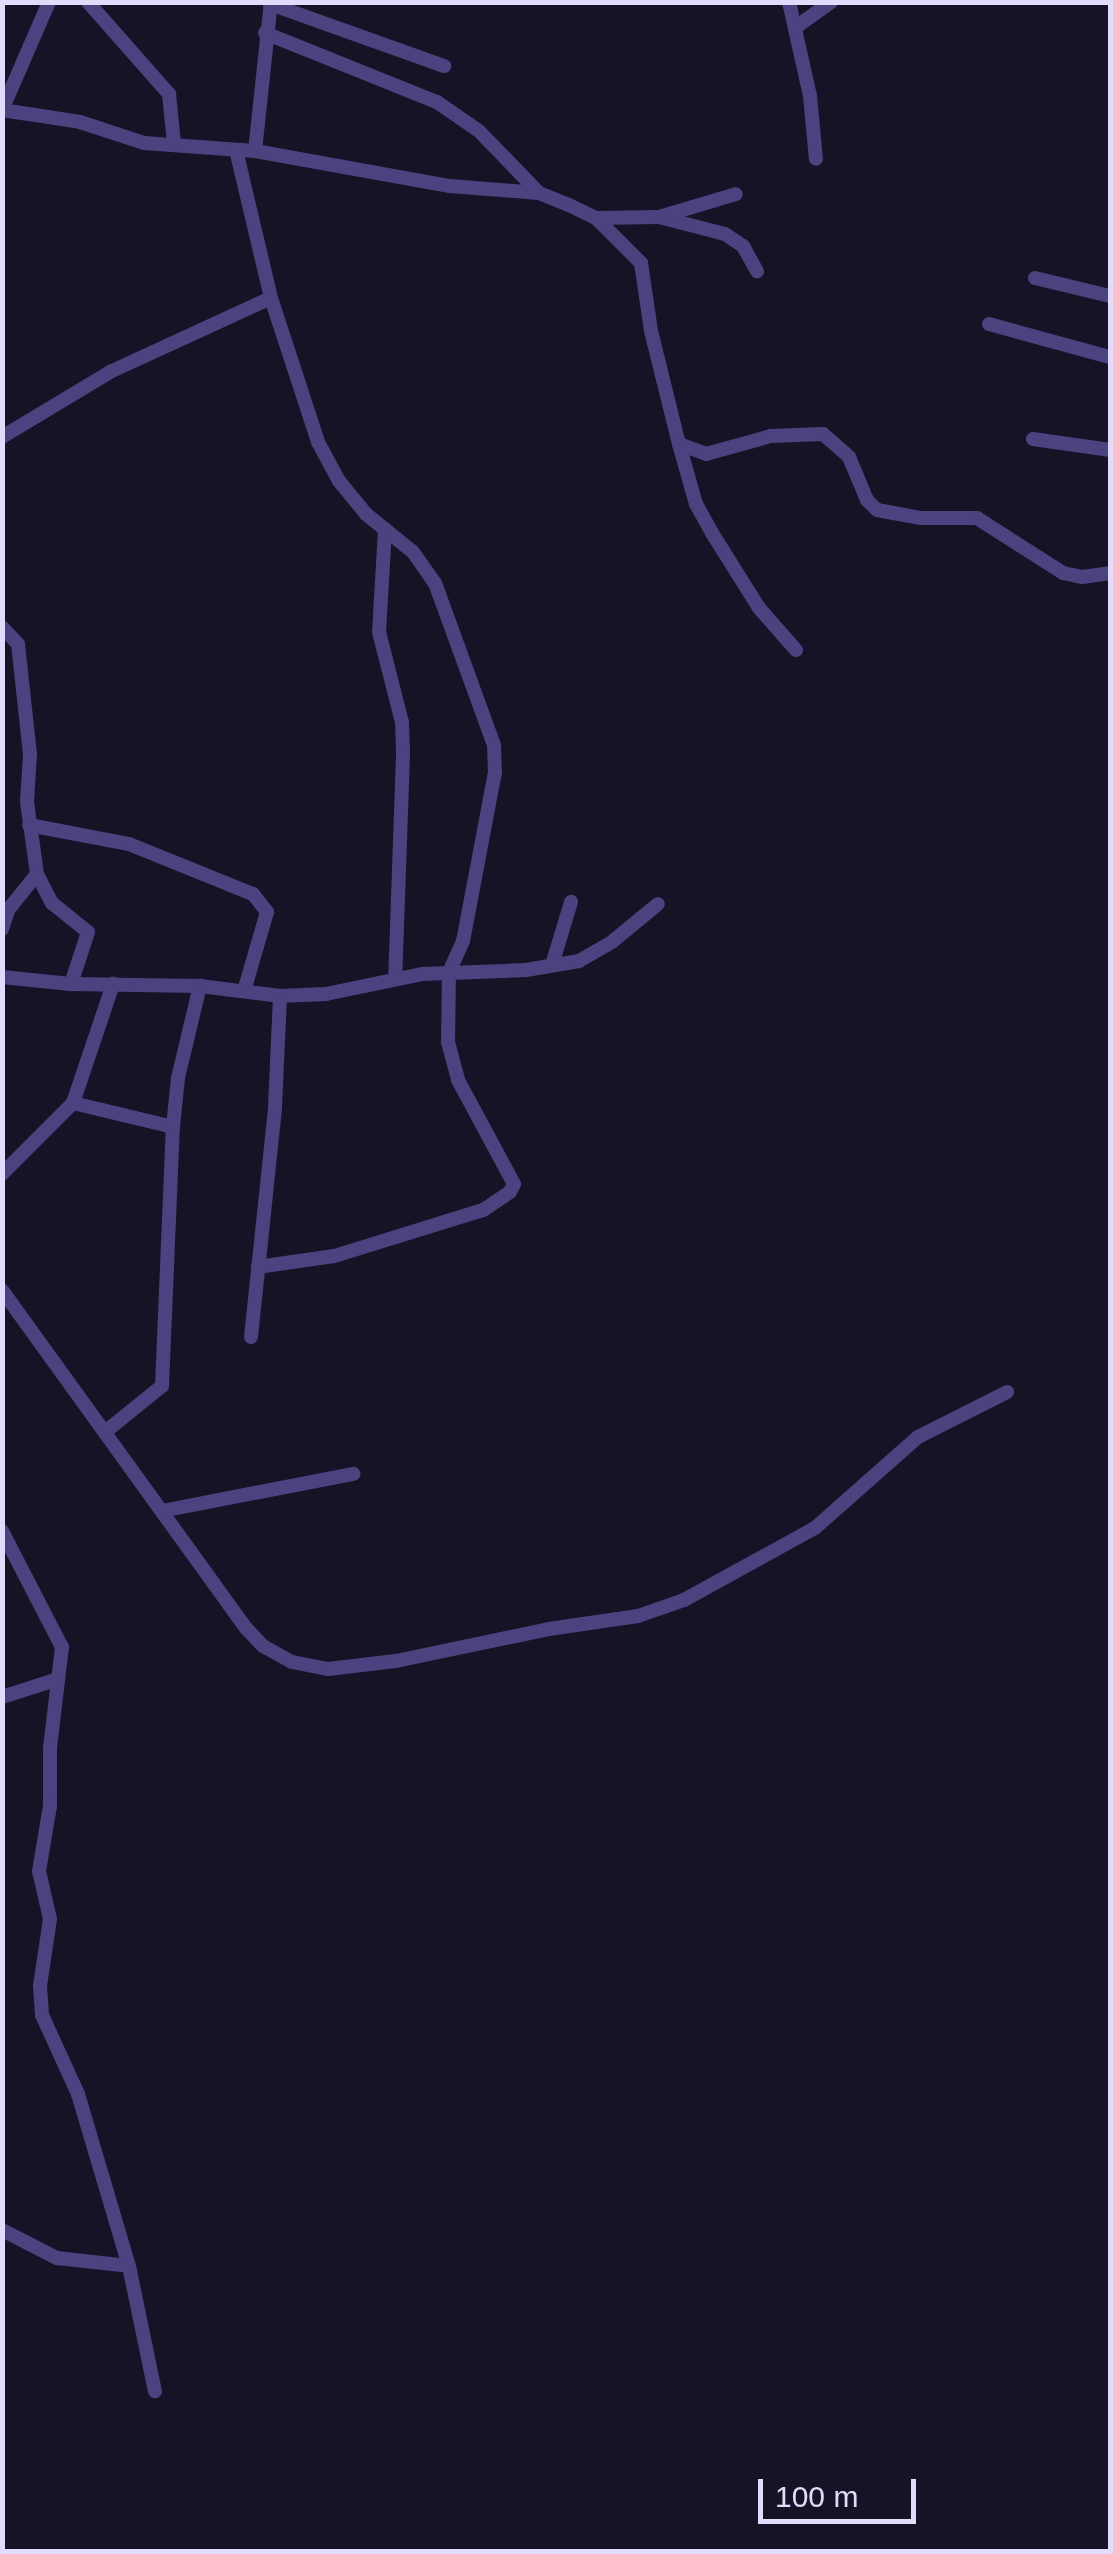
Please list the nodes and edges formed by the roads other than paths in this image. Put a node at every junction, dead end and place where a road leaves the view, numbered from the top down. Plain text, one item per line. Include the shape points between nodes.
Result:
1 (49, 2) edge
2 (88, 2) edge
3 (789, 2) edge
4 (831, 2) edge
5 (270, 3) edge
6 (796, 27) junction
7 (265, 33) junction
8 (444, 66) dead end
9 (174, 143) junction
10 (236, 150) junction
11 (255, 151) junction
12 (816, 159) dead end
13 (538, 194) junction
14 (736, 194) dead end
15 (659, 217) junction
16 (596, 218) junction
17 (757, 270) dead end
18 (1035, 278) dead end
19 (1110, 296) edge
20 (271, 298) junction
21 (988, 324) dead end
22 (1110, 357) edge
23 (2, 437) edge
24 (1033, 439) dead end
25 (679, 444) junction
26 (1110, 450) edge
27 (384, 529) junction
28 (1110, 573) edge
29 (2, 627) edge
30 (796, 650) dead end
31 (29, 825) junction
32 (37, 874) junction
33 (571, 902) dead end
34 (658, 904) dead end
35 (5, 910) edge
36 (2, 929) edge
37 (552, 966) junction
38 (449, 972) junction
39 (3, 978) edge
40 (394, 980) junction
41 (72, 984) junction
42 (113, 984) junction
43 (200, 986) junction
44 (244, 991) junction
45 (280, 996) junction
46 (72, 1103) junction
47 (173, 1126) junction
48 (2, 1174) edge
49 (258, 1267) junction
50 (2, 1290) edge
51 (252, 1338) dead end
52 (1007, 1392) dead end
53 (105, 1432) junction
54 (353, 1474) dead end
55 (162, 1511) junction
56 (2, 1531) edge
57 (58, 1678) junction
58 (2, 1698) edge
59 (2, 2230) edge
60 (129, 2266) junction
61 (155, 2391) dead end

1 - 9 street via 2,110 80,122 131,140
2 - 9 street via 169,94
3 - 6 street
4 - 6 street
5 - 7 street
5 - 8 street
6 - 12 street
7 - 11 street
7 - 13 street via 437,102 479,131
9 - 10 street
10 - 11 street
10 - 20 street
11 - 13 street via 450,186
13 - 16 street
14 - 15 street
15 - 16 street
15 - 17 street via 725,234 744,246
16 - 25 street via 640,263
18 - 19 street
20 - 23 street via 112,371
20 - 27 street via 318,442 340,481
21 - 22 street
24 - 26 street
25 - 28 street via 706,454 770,436 823,434 849,457 877,510 976,518 1062,574
25 - 30 street via 712,533 759,608
27 - 38 street via 436,583 494,746 463,942
27 - 40 street via 379,632 404,755
29 - 31 street via 18,644 30,754
31 - 32 street
31 - 44 street via 129,844 260,900 267,912
32 - 35 street
32 - 41 street via 52,903 88,932
33 - 37 street
34 - 37 street via 590,956
35 - 36 street
37 - 38 street
38 - 40 street
38 - 49 street via 448,1042 458,1080 514,1184 510,1192 484,1210 334,1256
39 - 41 street
40 - 45 street
41 - 42 street
42 - 43 street
42 - 46 street
43 - 44 street
43 - 47 street
44 - 45 street
45 - 49 street
46 - 47 street
46 - 48 street
47 - 53 street via 162,1386
49 - 51 street
50 - 53 street
52 - 55 street via 918,1436 815,1528 684,1600 638,1616 396,1661 328,1669 292,1662 263,1646
53 - 55 street
54 - 55 street
56 - 57 street via 62,1639
57 - 58 street
57 - 60 street via 39,1871 50,1920 42,2014 78,2094
59 - 60 street via 57,2258
60 - 61 street

